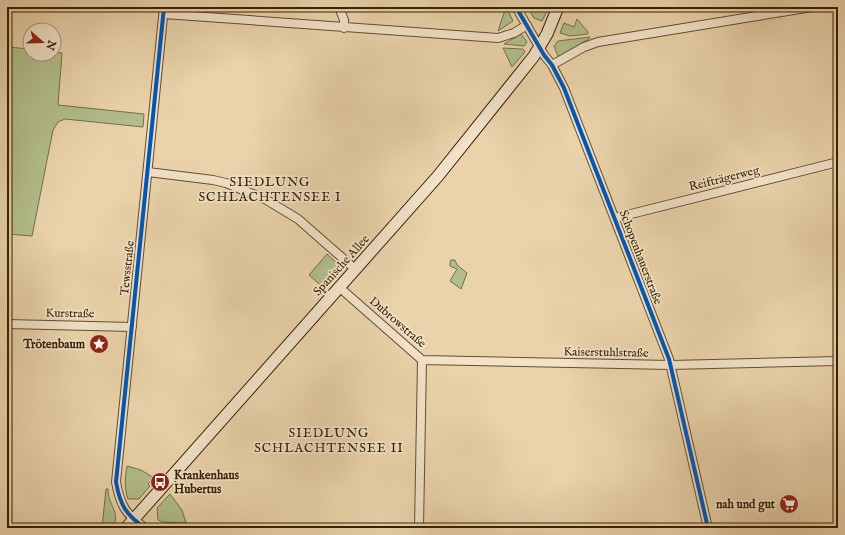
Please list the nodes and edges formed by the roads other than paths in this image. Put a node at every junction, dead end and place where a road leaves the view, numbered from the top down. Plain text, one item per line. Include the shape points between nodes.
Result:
1 (339, 7) edge
2 (516, 7) edge
3 (558, 7) edge
4 (812, 7) edge
5 (164, 10) edge
6 (527, 25) junction
7 (344, 28) junction
8 (539, 47) junction
9 (552, 66) junction
10 (838, 162) edge
11 (148, 172) junction
12 (615, 218) junction
13 (355, 269) junction
14 (339, 287) junction
15 (7, 324) edge
16 (132, 327) junction
17 (422, 360) junction
18 (838, 361) edge
19 (671, 365) junction
20 (134, 519) junction
21 (126, 528) edge
22 (145, 528) edge
23 (419, 528) edge
24 (708, 528) edge

1 - 7 street
2 - 6 street, Schopenhauerstraße
3 - 8 main road, Spanische Allee
4 - 9 street via 598,42 584,47
5 - 7 street
5 - 11 street, Tewsstraße
6 - 7 street via 498,38
6 - 8 street, Schopenhauerstraße
8 - 9 street, Schopenhauerstraße
8 - 13 main road, Spanische Allee via 438,176
9 - 12 street, Schopenhauerstraße via 564,88
10 - 12 street, Reifträgerweg
11 - 13 street via 226,183 265,199 298,219
11 - 16 street, Tewsstraße
12 - 19 street, Schopenhauerstraße
13 - 14 main road, Spanische Allee
14 - 17 street, Dubrowstraße
14 - 20 main road, Spanische Allee
15 - 16 street, Kurstraße
16 - 20 street, Tewsstraße via 116,482 121,503
17 - 19 street, Kaiserstuhlstraße
17 - 23 street, Dubrowstraße
18 - 19 street, Kaiserstuhlstraße
19 - 24 street, Schopenhauerstraße
20 - 21 main road, Spanische Allee
20 - 22 street, Tewsstraße

